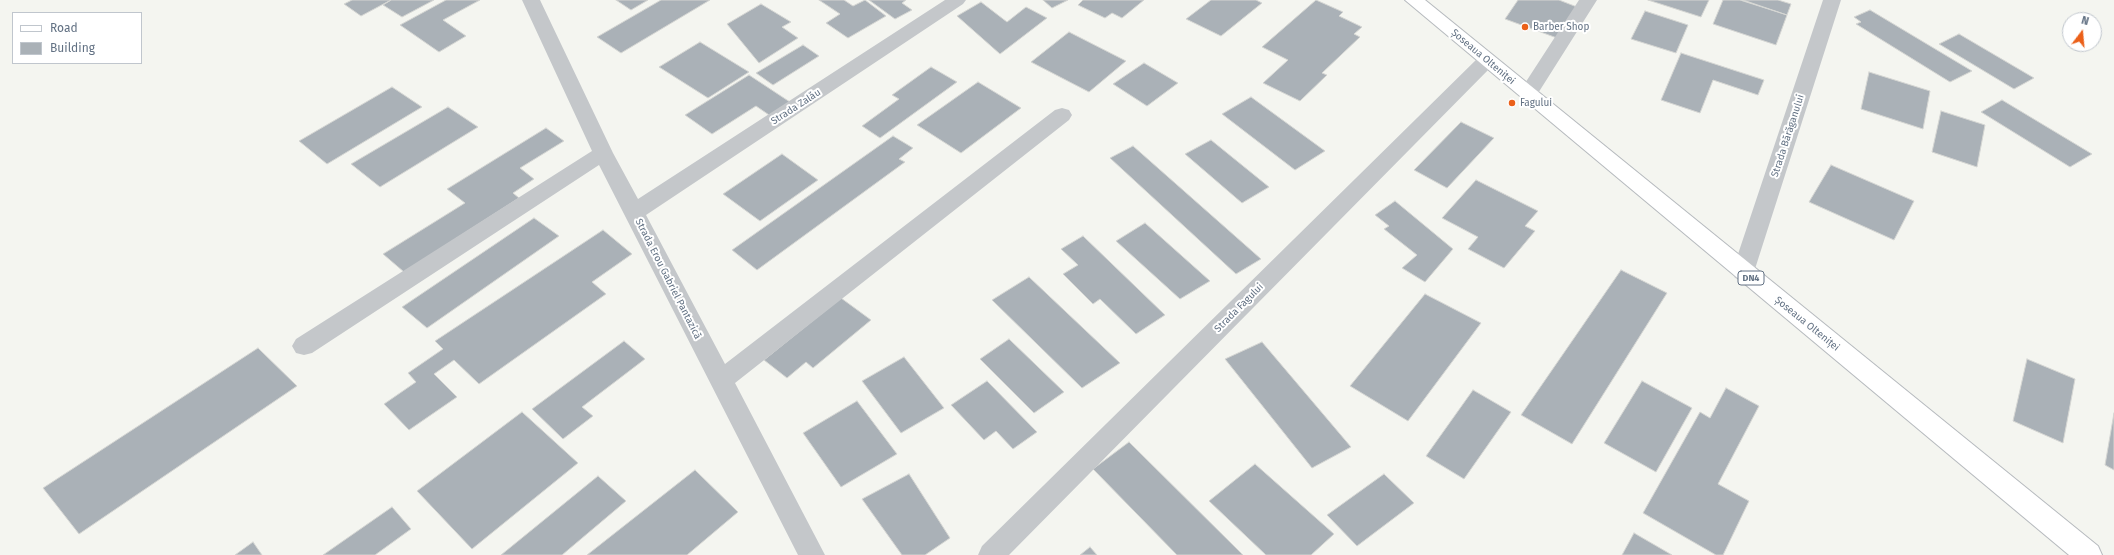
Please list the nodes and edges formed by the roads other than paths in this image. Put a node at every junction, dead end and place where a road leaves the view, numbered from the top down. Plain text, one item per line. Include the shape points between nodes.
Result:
1 (532, 0) edge
2 (957, 0) edge
3 (1414, 0) edge
4 (1588, 0) edge
5 (1832, 0) edge
6 (1487, 60) junction
7 (1528, 94) junction
8 (1062, 115) dead end
9 (603, 153) junction
10 (634, 212) junction
11 (1743, 272) junction
12 (304, 346) dead end
13 (720, 381) junction
14 (812, 555) edge
15 (991, 555) edge
16 (2089, 555) edge

1 - 9 street, Strada Erou Gabriel Pantazică
2 - 10 street, Strada Zalău
3 - 6 main road, Șoseaua Olteniței / DN4
4 - 7 street
5 - 11 street, Strada Bărăganului
6 - 7 main road, Șoseaua Olteniței / DN4
6 - 15 street, Strada Fagului
7 - 11 main road, Șoseaua Olteniței / DN4
8 - 13 street
9 - 10 street, Strada Erou Gabriel Pantazică
9 - 12 street
10 - 13 street, Strada Erou Gabriel Pantazică
11 - 16 main road, Șoseaua Olteniței / DN4
13 - 14 street, Strada Erou Gabriel Pantazică

